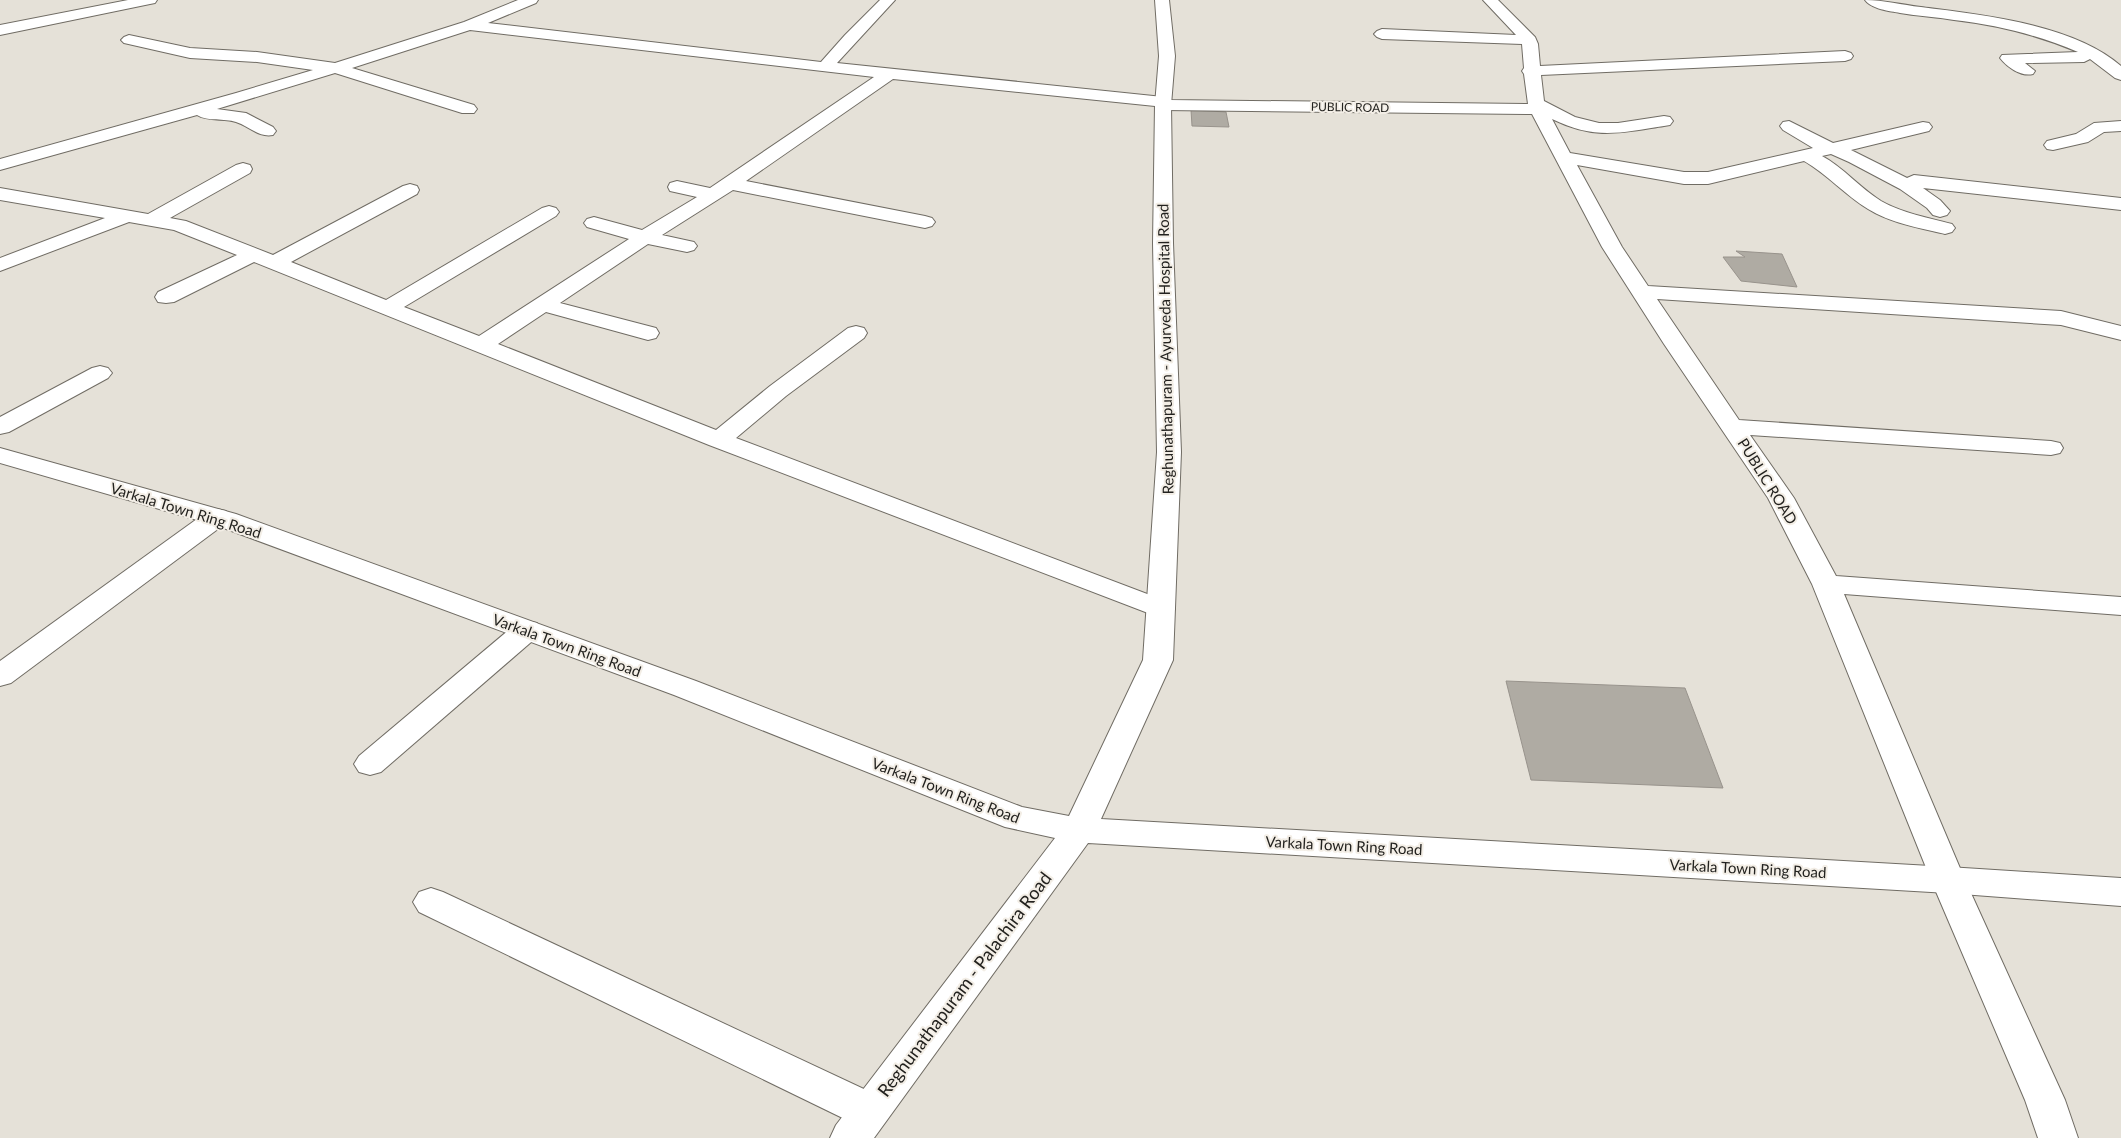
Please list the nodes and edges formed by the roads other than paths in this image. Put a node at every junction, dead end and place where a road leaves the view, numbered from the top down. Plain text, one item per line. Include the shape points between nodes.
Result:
1 (150, 0) edge
2 (531, 0) edge
3 (888, 0) edge
4 (1162, 0) edge
5 (1490, 0) edge
6 (1872, 0) edge
7 (469, 25) junction
8 (0, 30) edge
9 (1382, 34) dead end
10 (129, 40) dead end
11 (1528, 40) junction
12 (1845, 56) dead end
13 (2100, 57) junction
14 (335, 68) junction
15 (825, 68) junction
16 (1530, 71) junction
17 (2026, 71) dead end
18 (889, 74) junction
19 (2121, 75) edge
20 (1163, 104) junction
21 (1537, 107) junction
22 (468, 109) dead end
23 (182, 113) junction
24 (1664, 121) dead end
25 (1789, 126) dead end
26 (2121, 126) edge
27 (1923, 127) dead end
28 (267, 131) dead end
29 (2053, 145) dead end
30 (1830, 149) junction
31 (1805, 154) junction
32 (1564, 157) junction
33 (0, 165) edge
34 (243, 169) dead end
35 (1914, 181) dead end
36 (730, 184) junction
37 (677, 187) dead end
38 (410, 190) dead end
39 (0, 194) edge
40 (712, 194) junction
41 (2121, 204) edge
42 (549, 212) dead end
43 (130, 216) junction
44 (153, 219) junction
45 (925, 222) dead end
46 (594, 223) dead end
47 (646, 237) junction
48 (687, 246) dead end
49 (263, 259) junction
50 (0, 265) edge
51 (1642, 292) junction
52 (166, 297) dead end
53 (544, 305) junction
54 (387, 308) junction
55 (648, 332) dead end
56 (856, 333) dead end
57 (2121, 333) edge
58 (479, 345) junction
59 (100, 373) dead end
60 (0, 427) edge
61 (1734, 428) junction
62 (718, 440) junction
63 (2051, 448) dead end
64 (0, 455) edge
65 (217, 517) junction
66 (1826, 584) junction
67 (2121, 606) edge
68 (1161, 609) junction
69 (527, 630) junction
70 (0, 676) edge
71 (370, 764) dead end
72 (1079, 830) junction
73 (1948, 880) junction
74 (2121, 892) edge
75 (431, 902) dead end
76 (859, 1125) edge
77 (2058, 1138) edge

1 - 8 street
2 - 7 street
3 - 15 street
4 - 20 street, Reghunathapuram - Ayurveda Hospital Road via 1167,56
5 - 11 street
6 - 13 street via 1898,8 2022,29
7 - 14 street
7 - 15 street, PUBLIC ROAD
9 - 11 street
10 - 14 street via 190,53 256,57
11 - 16 street, PUBLIC ROAD
12 - 16 street
13 - 17 street via 2008,58
13 - 19 street
14 - 22 street
14 - 23 street
15 - 18 street, PUBLIC ROAD
16 - 21 street, PUBLIC ROAD
18 - 20 street, PUBLIC ROAD
18 - 36 street
20 - 21 street, PUBLIC ROAD
20 - 68 street, Reghunathapuram - Ayurveda Hospital Road via 1169,452
21 - 24 street via 1591,128 1622,128
21 - 32 street, PUBLIC ROAD
23 - 28 street via 229,115 250,121
23 - 33 street
25 - 30 street
26 - 29 street via 2100,127 2082,138
27 - 30 street
30 - 31 street
30 - 31 street via 1850,154 1926,196 1937,206 1943,220 1901,216 1876,206 1826,166
31 - 32 street via 1696,179
32 - 51 street, PUBLIC ROAD via 1612,247
34 - 44 street
35 - 41 street
36 - 40 street
36 - 45 street
37 - 40 street
38 - 49 street
39 - 43 street
40 - 47 street
42 - 54 street
43 - 44 street
43 - 50 street
44 - 49 street via 178,225
46 - 47 street
47 - 48 street
47 - 53 street
49 - 52 street
49 - 54 street
51 - 57 street via 2061,318
51 - 61 street, PUBLIC ROAD
53 - 55 street
53 - 58 street
54 - 58 street
56 - 62 street
58 - 62 street
59 - 60 street
61 - 63 street
61 - 66 street, PUBLIC ROAD via 1782,498
62 - 68 street
64 - 65 street, Varkala Town Ring Road
65 - 69 street, Varkala Town Ring Road
65 - 70 street
66 - 67 street
66 - 73 street, PUBLIC ROAD
68 - 72 street, Reghunathapuram - Ayurveda Hospital Road via 1158,660
69 - 71 street
69 - 72 street, Varkala Town Ring Road via 1017,818
72 - 73 street, Varkala Town Ring Road
72 - 76 street, Reghunathapuram - Palachira Road
73 - 74 street, Varkala Town Ring Road
73 - 77 street, PUBLIC ROAD via 2045,1100
75 - 76 street

